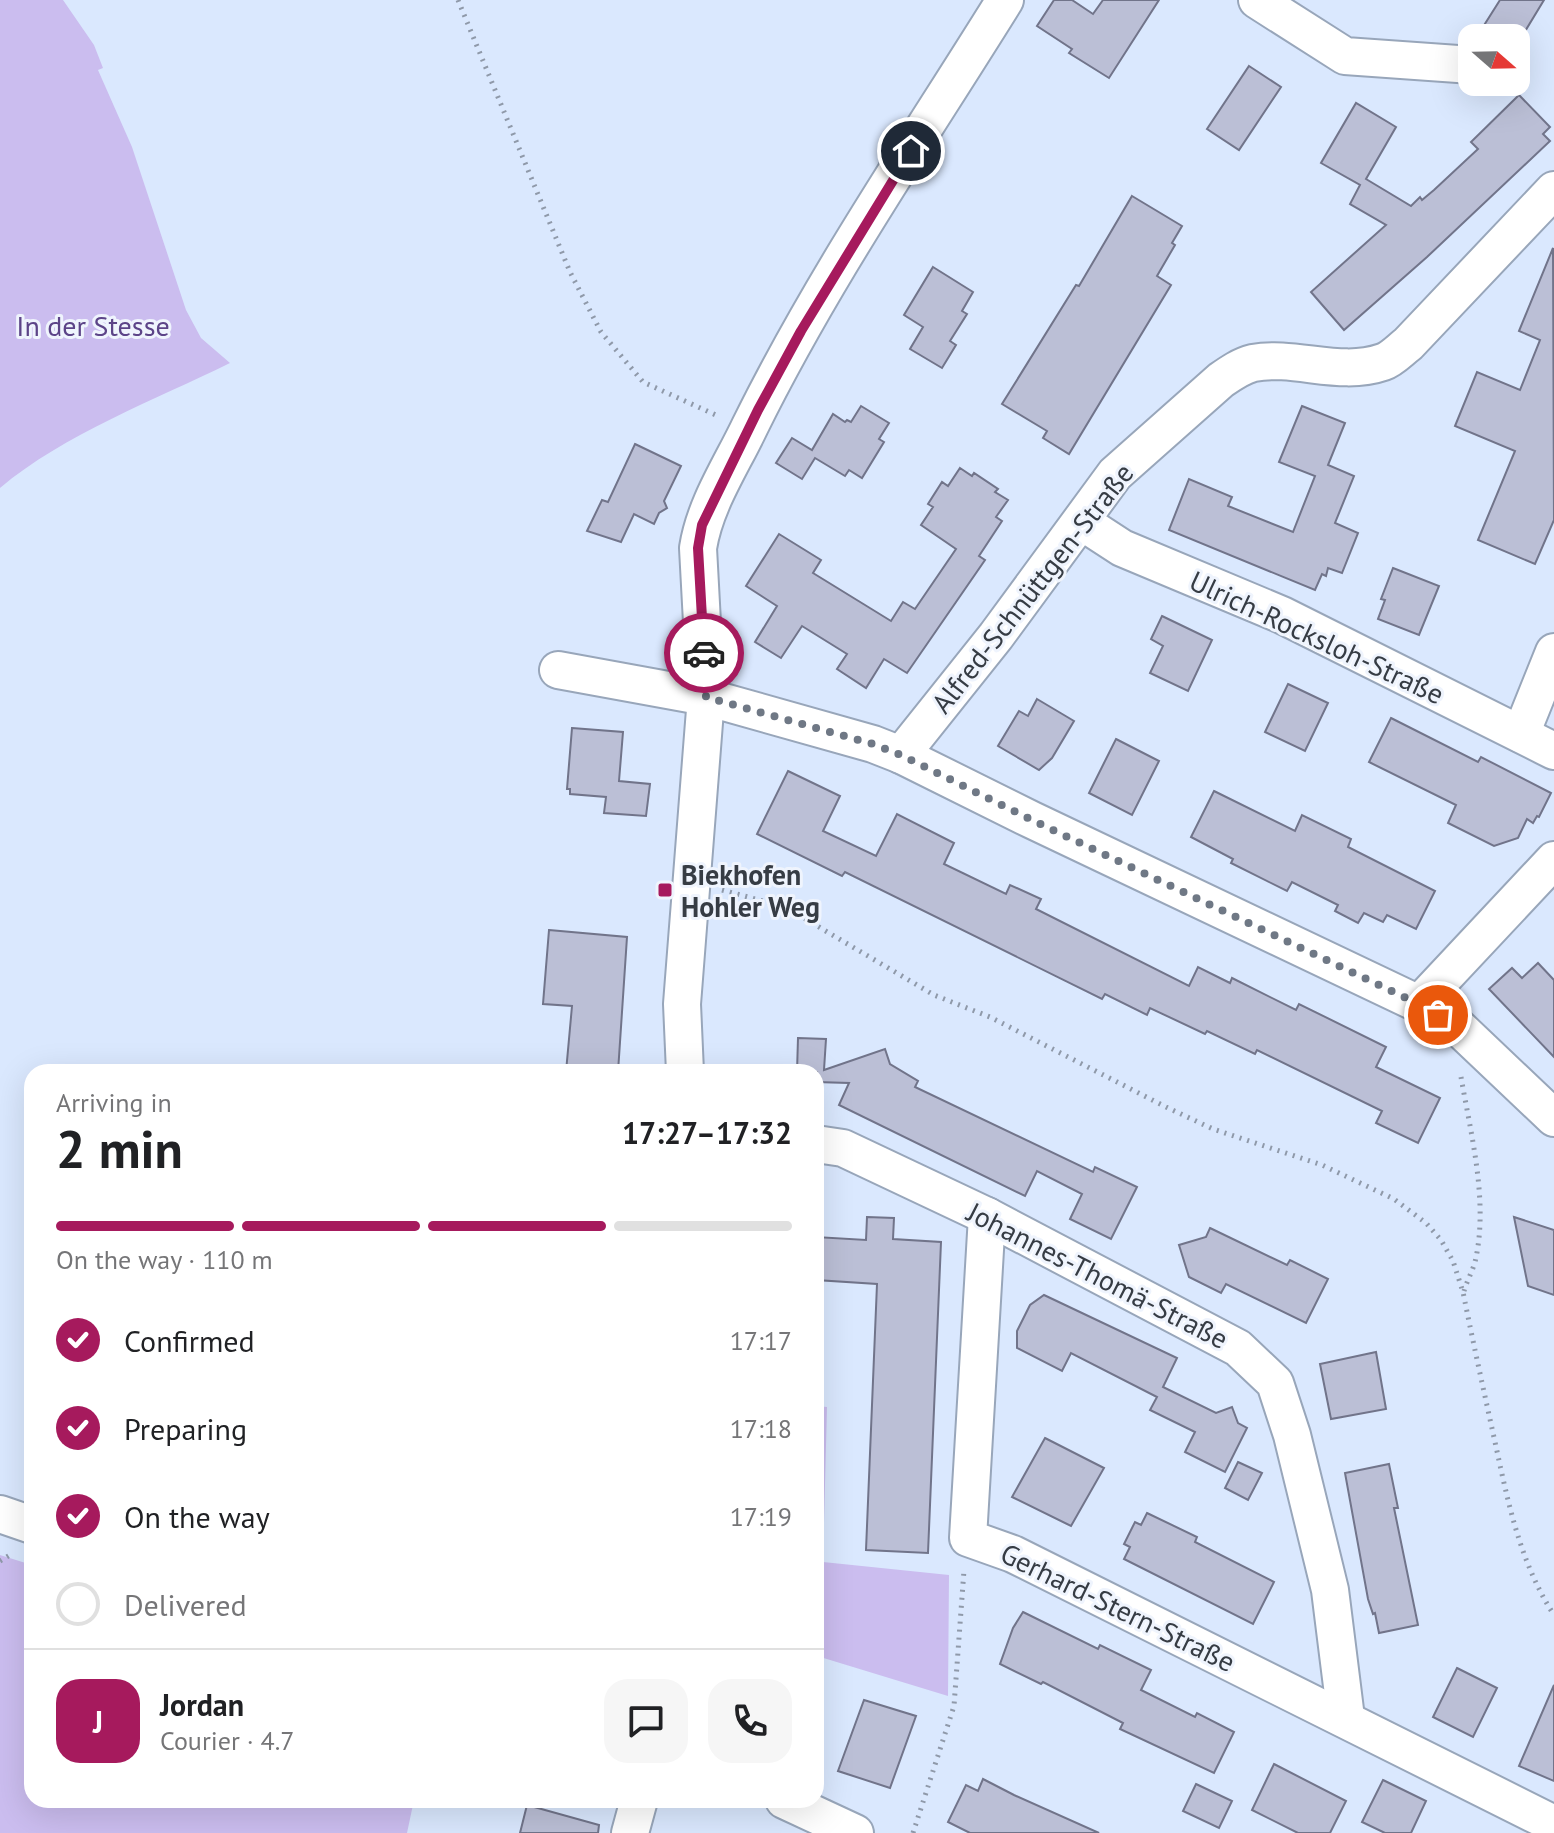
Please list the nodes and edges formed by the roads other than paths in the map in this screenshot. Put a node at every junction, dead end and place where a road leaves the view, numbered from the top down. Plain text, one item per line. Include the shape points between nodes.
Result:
1 (1005, 0) edge
2 (1257, 0) edge
3 (1458, 64) edge
4 (1554, 190) edge
5 (1082, 522) junction
6 (1554, 652) edge
7 (558, 670) dead end
8 (706, 697) junction
9 (1521, 734) junction
10 (1554, 751) edge
11 (901, 755) junction
12 (1554, 860) edge
13 (1419, 1004) junction
14 (685, 1064) edge
15 (1554, 1118) edge
16 (824, 1145) edge
17 (987, 1216) junction
18 (0, 1514) edge
19 (24, 1522) edge
20 (1346, 1718) junction
21 (637, 1808) edge
22 (801, 1808) edge
23 (1554, 1824) edge
24 (630, 1833) edge
25 (855, 1833) edge

1 - 8 street via 832,278 702,525 698,548
2 - 3 street via 1345,56
4 - 5 street, Alfred-Schnüttgen-Straße via 1386,361 1334,368 1271,362 1237,369 1115,474
5 - 9 street, Ulrich-Rocksloh-Straße via 1122,548 1282,615
5 - 11 street, Alfred-Schnüttgen-Straße
6 - 9 street
7 - 8 street
8 - 11 street
8 - 14 street via 682,1004
9 - 10 street, Ulrich-Rocksloh-Straße
11 - 13 street
12 - 13 street
13 - 15 street via 1457,1026
16 - 17 street, Johannes-Thomä-Straße via 843,1148
17 - 20 street, Johannes-Thomä-Straße via 1238,1348 1275,1383 1330,1590
17 - 20 street, Gerhard-Stern-Straße via 968,1538 1013,1554
18 - 19 street
20 - 23 street, Gerhard-Stern-Straße
21 - 24 street
22 - 25 street

